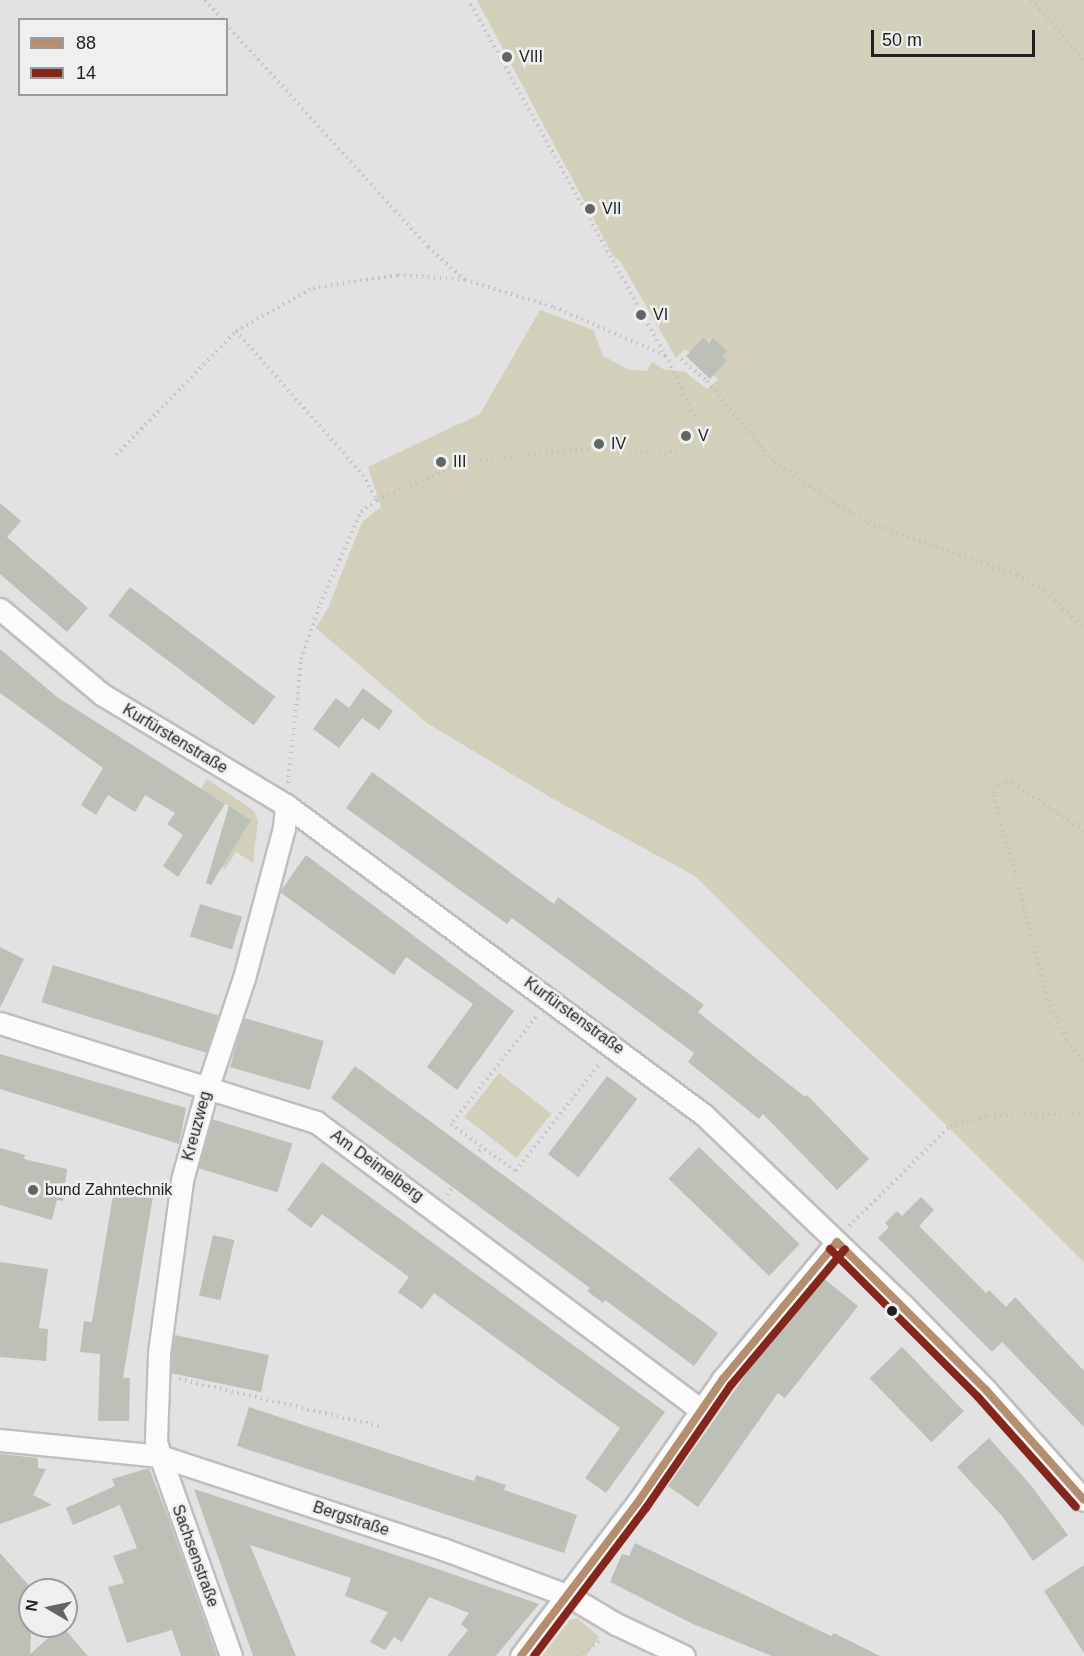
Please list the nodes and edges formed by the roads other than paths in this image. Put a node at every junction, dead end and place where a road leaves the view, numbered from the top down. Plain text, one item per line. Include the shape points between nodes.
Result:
1 (0, 609) edge
2 (286, 805) junction
3 (0, 1023) edge
4 (208, 1086) junction
5 (841, 1236) junction
6 (701, 1410) junction
7 (0, 1440) edge
8 (160, 1456) junction
9 (1084, 1500) edge
10 (569, 1596) junction
11 (231, 1656) edge
12 (521, 1656) edge
13 (684, 1656) edge

1 - 2 street, Kurfürstenstraße via 103,695
2 - 4 street, Kreuzweg via 284,828 244,978
2 - 5 street, Kurfürstenstraße via 704,1115
3 - 4 street, Am Deimelberg
4 - 6 street, Am Deimelberg via 316,1122
4 - 8 street, Kreuzweg via 177,1205 157,1375
5 - 6 street via 772,1316
5 - 9 street, Kurfürstenstraße
6 - 10 street
7 - 8 street, Bergstraße
8 - 10 street, Bergstraße via 443,1549
8 - 11 street, Sachsenstraße
10 - 12 street
10 - 13 street, Bergstraße via 616,1624

